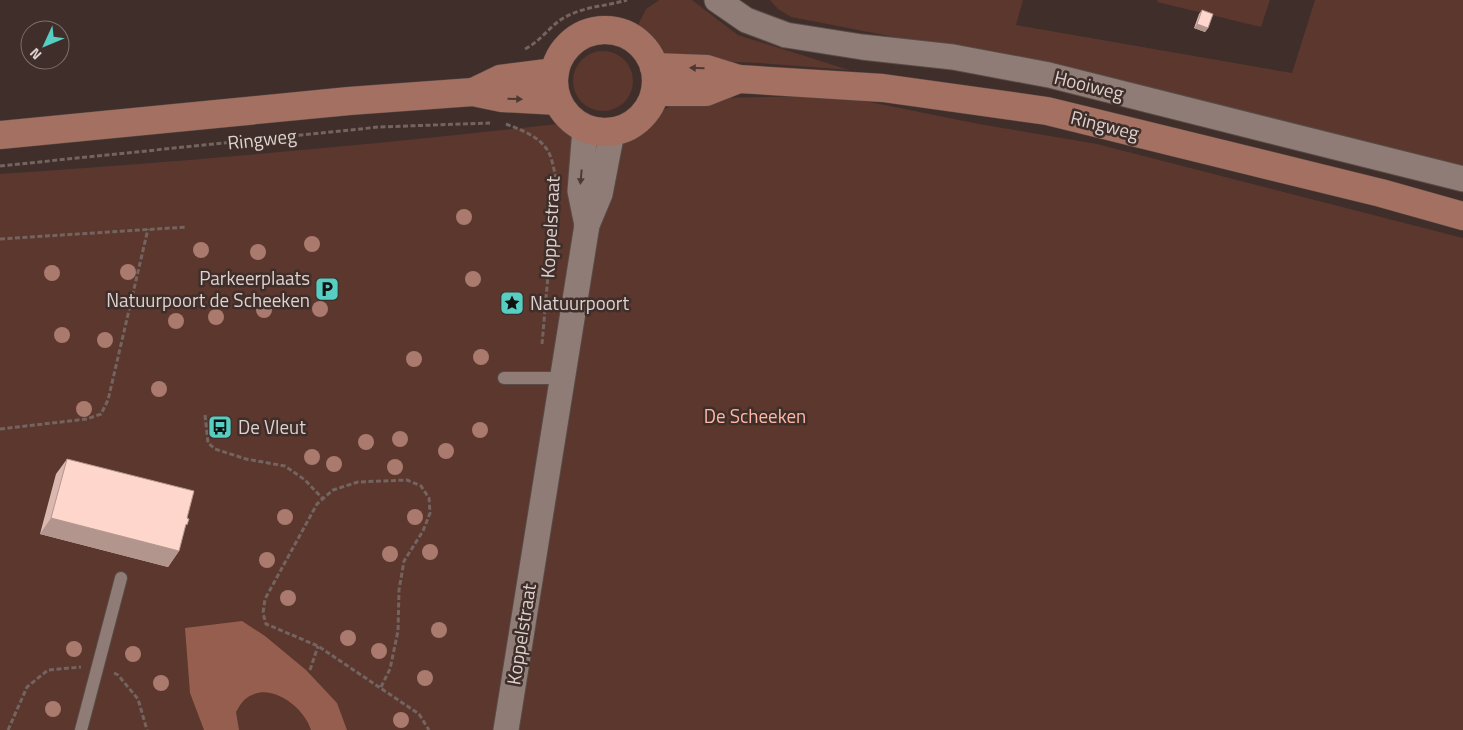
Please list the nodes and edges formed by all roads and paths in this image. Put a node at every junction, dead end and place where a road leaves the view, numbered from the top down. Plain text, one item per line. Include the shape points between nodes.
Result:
1 (628, 0) edge
2 (717, 0) edge
3 (518, 50) dead end
4 (555, 72) junction
5 (655, 80) junction
6 (473, 92) junction
7 (558, 101) junction
8 (502, 110) junction
9 (585, 129) junction
10 (612, 132) junction
11 (0, 135) edge
12 (0, 166) edge
13 (556, 179) dead end
14 (1463, 179) edge
15 (556, 189) dead end
16 (1463, 216) edge
17 (587, 225) junction
18 (186, 227) dead end
19 (148, 229) junction
20 (0, 239) edge
21 (504, 378) dead end
22 (539, 378) junction
23 (563, 378) junction
24 (205, 415) dead end
25 (0, 429) edge
26 (323, 499) junction
27 (122, 578) dead end
28 (318, 646) junction
29 (310, 670) dead end
30 (381, 687) junction
31 (81, 730) edge
32 (429, 730) edge
33 (506, 730) edge

1 - 3 path via 573,14 559,21 536,43
2 - 14 street, Hooiweg via 746,20 786,35 953,57 1049,75
4 - 5 main road via 559,58 580,36 610,30 638,42 648,53
4 - 6 main road, Ringweg via 500,79
4 - 7 main road
5 - 10 main road via 651,104 644,115 623,129
5 - 16 main road, Ringweg via 707,69 739,79 883,88 1047,111
6 - 8 main road, Ringweg
6 - 11 main road, Ringweg
8 -> 7 main road, Ringweg
7 - 9 main road via 563,111
8 - 12 path, Ringweg via 379,127
8 - 13 path, Koppelstraat via 549,152
9 - 10 main road
9 -> 17 street, Koppelstraat via 580,191
10 - 17 street, Koppelstraat via 600,194
15 - 22 path, Koppelstraat
17 - 23 street, Koppelstraat
18 - 19 path
19 - 20 path
19 - 25 path via 108,400 101,414 87,419
21 - 22 lane
22 - 23 lane
23 - 33 street, Koppelstraat
24 - 26 path via 208,443 214,449 285,466 305,480
26 - 28 path via 317,504 265,599 263,613 266,624 275,630
26 - 30 path via 333,490 358,482 407,480 421,486 429,498 430,513 423,531 404,561 399,590 398,631 390,669
27 - 31 lane
28 - 29 path
28 - 30 path
30 - 32 path via 419,714

